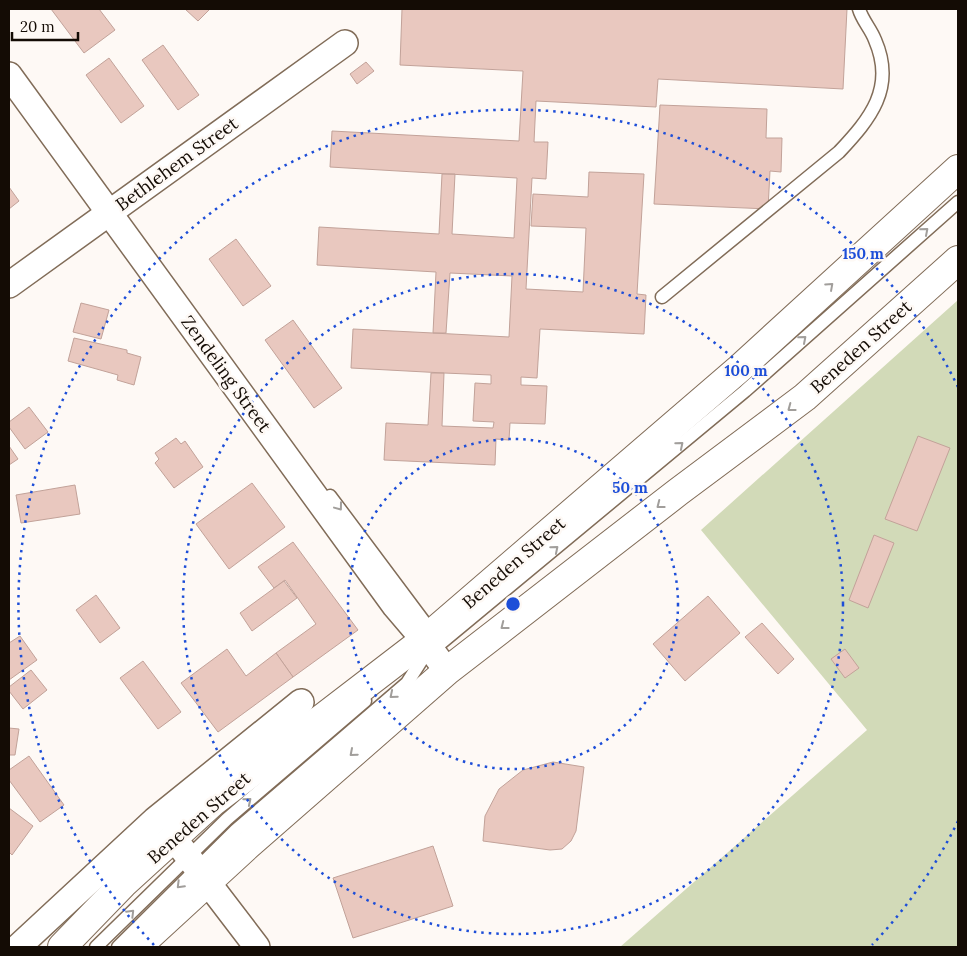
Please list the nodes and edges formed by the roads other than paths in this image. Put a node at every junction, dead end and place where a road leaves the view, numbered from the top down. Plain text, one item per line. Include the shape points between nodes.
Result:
1 (859, 9) edge
2 (345, 43) dead end
3 (9, 60) edge
4 (9, 75) edge
5 (958, 169) edge
6 (958, 202) edge
7 (112, 210) junction
8 (958, 260) edge
9 (9, 284) edge
10 (662, 297) dead end
11 (432, 655) junction
12 (301, 702) dead end
13 (191, 861) junction
14 (18, 947) edge
15 (62, 947) edge
16 (96, 947) edge
17 (118, 947) edge
18 (137, 947) edge
19 (257, 947) edge

1 - 10 lane via 875,38 884,74 879,98 864,126 838,152
2 - 7 street, Bethlehem Street
3 - 7 lane
4 - 7 street, Zendeling Street
11 -> 5 main road, Beneden Street
11 -> 6 lane via 745,391
7 - 9 street, Bethlehem Street
7 - 11 street, Zendeling Street
8 -> 11 main road, Beneden Street via 805,397 678,492
11 -> 13 main road, Beneden Street
13 -> 11 main road, Beneden Street via 213,802
12 - 14 street via 155,820
13 - 15 main road, Beneden Street
16 -> 13 lane
13 -> 17 lane
13 - 18 main road, Beneden Street
13 - 19 street

